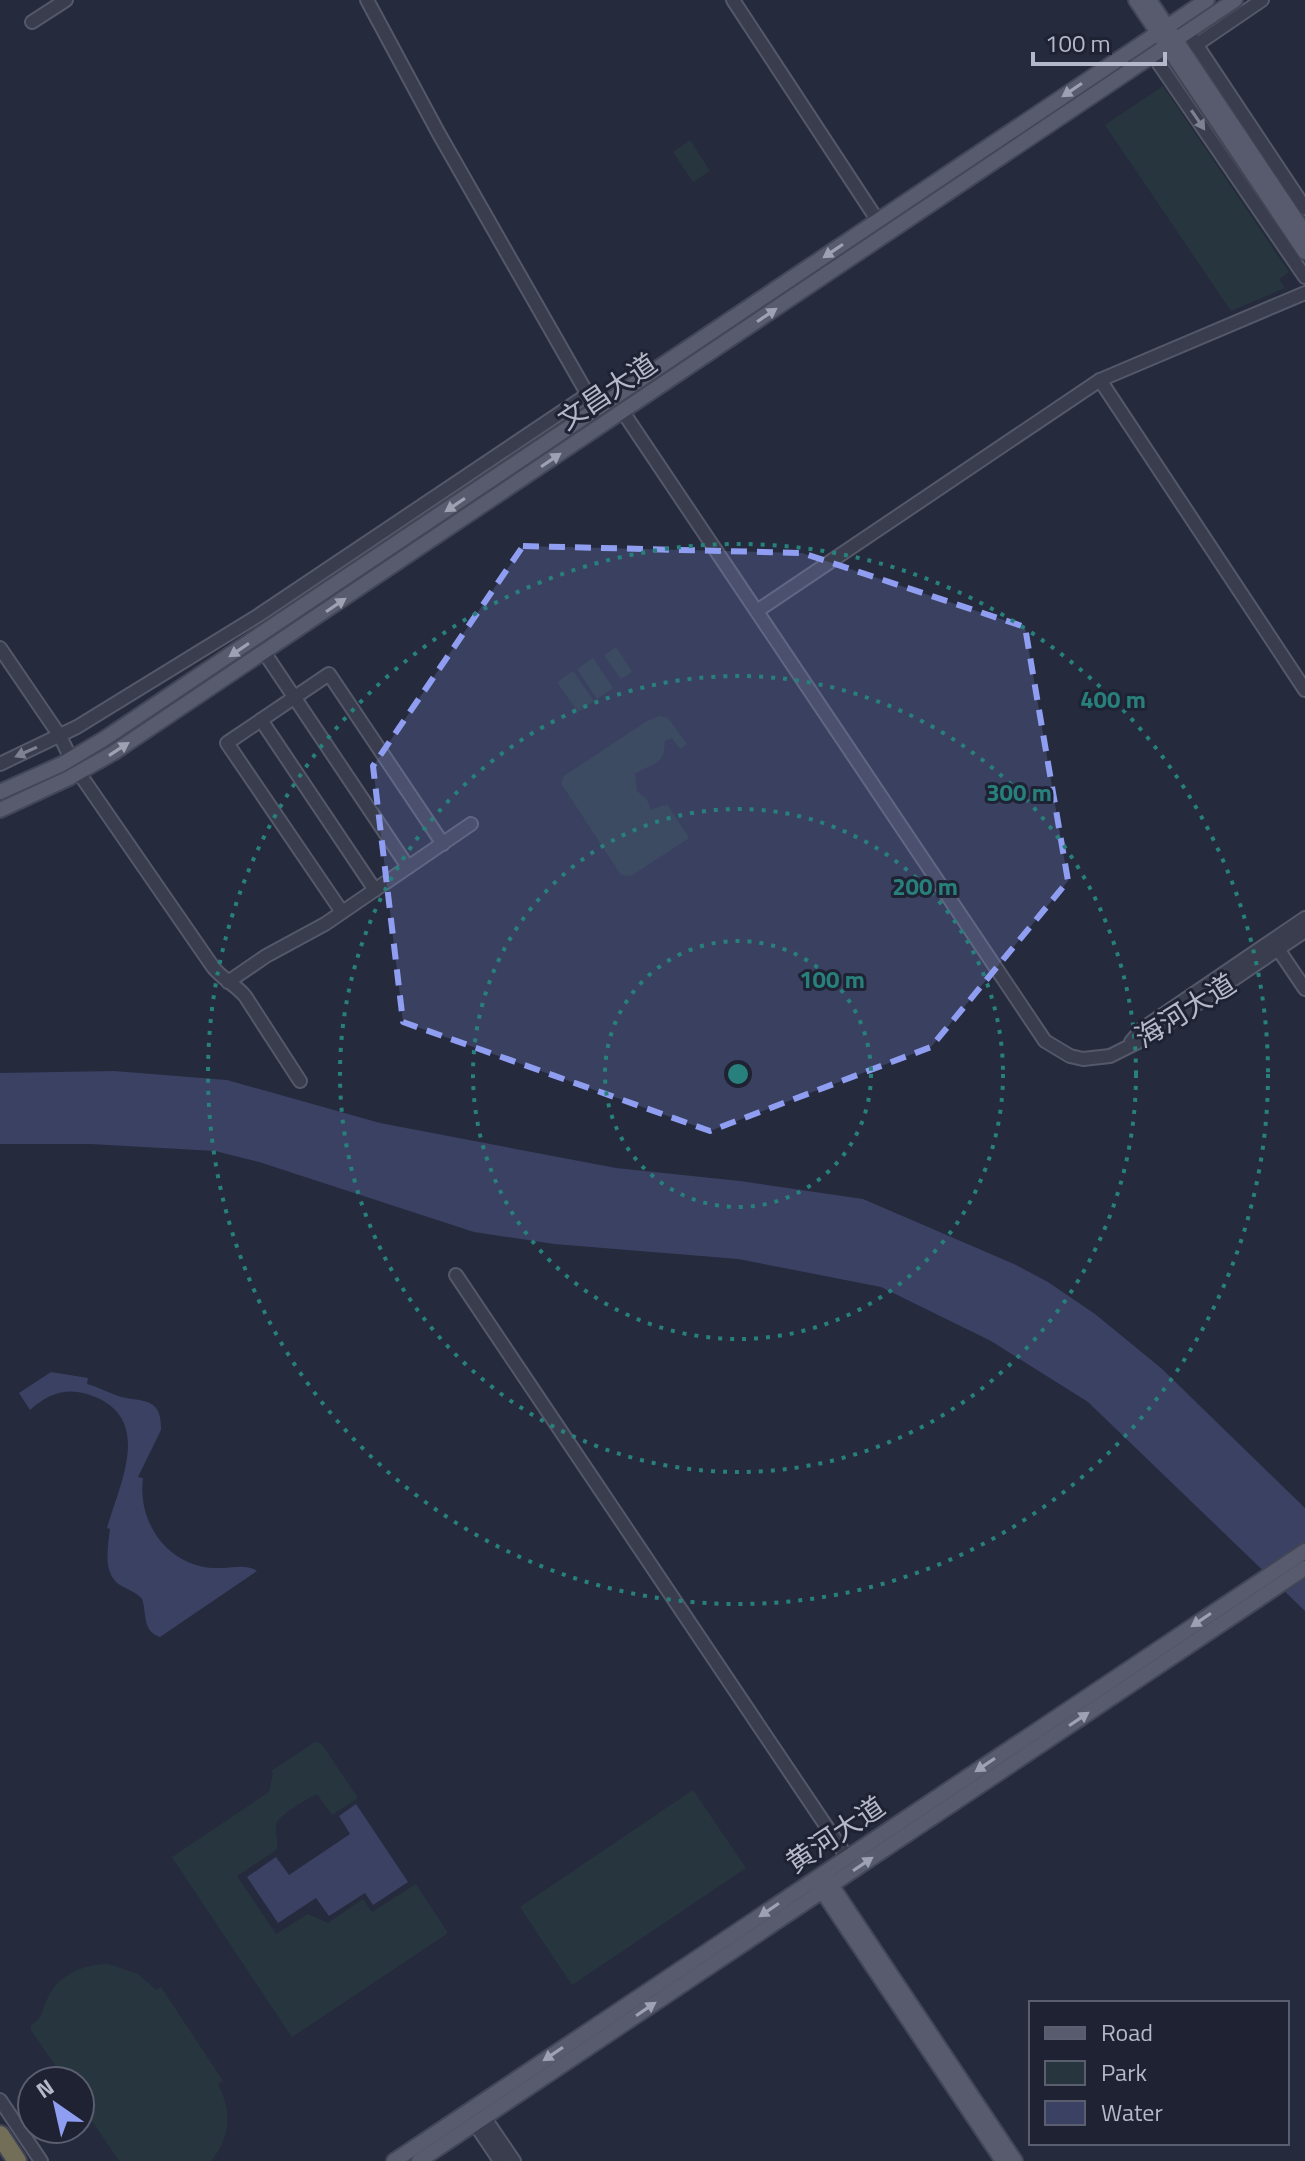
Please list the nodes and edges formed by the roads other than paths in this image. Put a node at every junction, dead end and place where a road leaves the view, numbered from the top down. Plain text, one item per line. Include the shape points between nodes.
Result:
1 (66, 0) edge
2 (367, 0) edge
3 (733, 0) edge
4 (1136, 0) edge
5 (1149, 0) edge
6 (1207, 0) edge
7 (1235, 0) edge
8 (1262, 0) edge
9 (32, 22) dead end
10 (1162, 30) junction
11 (1182, 41) junction
12 (1153, 55) junction
13 (1305, 208) edge
14 (878, 221) junction
15 (1305, 233) edge
16 (1305, 252) edge
17 (1305, 277) edge
18 (1305, 293) edge
19 (1100, 380) junction
20 (587, 395) junction
21 (596, 410) junction
22 (623, 412) junction
23 (757, 611) junction
24 (264, 652) junction
25 (2, 655) edge
26 (1305, 690) edge
27 (294, 697) junction
28 (261, 720) junction
29 (60, 736) junction
30 (71, 759) junction
31 (0, 764) edge
32 (79, 773) junction
33 (0, 792) edge
34 (0, 810) edge
35 (471, 824) dead end
36 (443, 844) junction
37 (408, 867) junction
38 (375, 890) junction
39 (342, 912) junction
40 (1305, 918) edge
41 (1305, 931) edge
42 (1278, 949) junction
43 (228, 982) junction
44 (1305, 989) edge
45 (1126, 1047) junction
46 (300, 1081) dead end
47 (456, 1275) dead end
48 (1305, 1551) edge
49 (1305, 1568) edge
50 (1270, 1583) junction
51 (847, 1857) junction
52 (823, 1882) junction
53 (0, 2100) edge
54 (476, 2114) junction
55 (0, 2135) edge
56 (17, 2161) edge
57 (41, 2161) edge
58 (394, 2161) edge
59 (419, 2161) edge
60 (500, 2161) edge
61 (514, 2161) edge
62 (1003, 2161) edge
63 (1015, 2161) edge

1 - 9 street
2 - 20 street
3 - 14 street
4 - 10 main road
5 - 10 main road
6 - 10 main road, 文昌大道
7 - 11 main road, 文昌大道
8 - 11 street
10 - 11 main road
10 -> 14 main road, 文昌大道
11 - 12 main road, 文昌大道
11 - 13 street
11 - 15 main road
11 - 16 main road
12 -> 17 street
22 -> 12 main road, 文昌大道
14 -> 21 main road, 文昌大道
18 - 19 street
19 - 23 street
19 - 26 street
20 - 21 street
20 - 29 street via 259,615
21 -> 30 main road, 文昌大道
22 - 23 street
24 -> 22 main road, 文昌大道
23 - 45 street via 1045,1041 1083,1059 1110,1056
24 - 27 street
32 -> 24 main road, 文昌大道
25 - 29 street
27 - 28 street
27 - 36 street via 329,674
27 - 37 street
28 - 38 street
28 - 39 street via 227,743
29 - 30 street
29 -> 31 street
30 - 33 main road, 文昌大道
32 - 34 main road, 文昌大道
32 - 43 street
35 - 36 street
36 - 37 street
37 - 38 street
38 - 39 street
39 - 43 street
40 - 45 street, 海河大道 via 1142,1029
41 - 42 street, 海河大道
42 - 44 street
42 - 45 street, 海河大道
43 - 46 street via 245,996
47 - 51 street
48 - 50 main road, 黄河大道
49 - 50 main road, 黄河大道
50 -> 51 main road, 黄河大道
52 -> 50 main road, 黄河大道
51 - 52 main road, 黄河大道
52 - 54 main road, 黄河大道
52 - 62 main road
52 - 63 main road
53 - 57 street
54 - 58 main road, 黄河大道
54 - 59 main road, 黄河大道
54 - 60 street
54 - 61 street
55 - 56 highway

